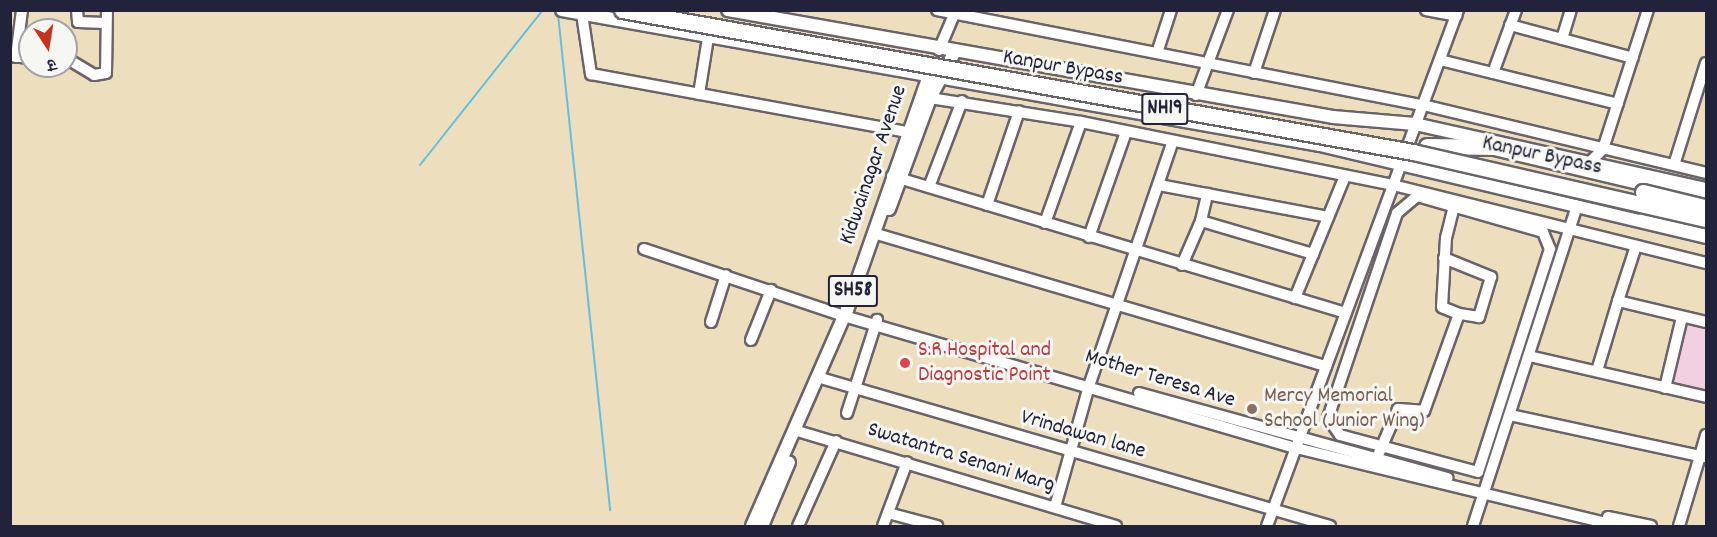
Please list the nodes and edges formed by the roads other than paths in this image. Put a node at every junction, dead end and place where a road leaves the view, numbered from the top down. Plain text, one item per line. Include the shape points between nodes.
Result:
1 (22, 10) edge
2 (77, 10) edge
3 (107, 10) edge
4 (622, 10) edge
5 (672, 10) edge
6 (728, 10) edge
7 (937, 10) edge
8 (1171, 10) edge
9 (1228, 10) edge
10 (1275, 10) edge
11 (1426, 10) edge
12 (1516, 10) edge
13 (1571, 10) edge
14 (1648, 10) edge
15 (571, 12) edge
16 (1457, 13) edge
17 (990, 14) edge
18 (954, 15) edge
19 (105, 23) junction
20 (1510, 25) junction
21 (708, 38) junction
22 (1562, 39) junction
23 (939, 50) junction
24 (954, 53) junction
25 (1157, 53) junction
26 (13, 56) edge
27 (1633, 58) junction
28 (1440, 60) junction
29 (1707, 63) edge
30 (1208, 64) junction
31 (78, 66) edge
32 (1254, 73) junction
33 (1493, 73) junction
34 (932, 80) junction
35 (699, 94) junction
36 (1196, 95) junction
37 (1701, 96) edge
38 (930, 98) junction
39 (962, 101) junction
40 (1618, 104) junction
41 (1423, 105) junction
42 (1019, 111) junction
43 (1081, 122) junction
44 (1415, 124) junction
45 (908, 132) junction
46 (1126, 132) junction
47 (1172, 143) junction
48 (1420, 149) junction
49 (1603, 149) junction
50 (1592, 160) junction
51 (1674, 165) junction
52 (1399, 167) junction
53 (1707, 173) edge
54 (1345, 176) junction
55 (896, 178) junction
56 (1159, 184) junction
57 (1393, 185) junction
58 (929, 187) junction
59 (1707, 189) edge
60 (1207, 194) junction
61 (1707, 197) edge
62 (987, 205) junction
63 (1577, 205) junction
64 (1454, 207) junction
65 (1707, 208) edge
66 (1328, 217) junction
67 (1707, 219) edge
68 (1201, 221) junction
69 (1045, 223) junction
70 (1571, 226) junction
71 (1707, 229) edge
72 (880, 235) junction
73 (1089, 237) junction
74 (1707, 237) edge
75 (1635, 246) junction
76 (644, 249) dead end
77 (1138, 252) junction
78 (1313, 254) junction
79 (1444, 258) junction
80 (1707, 263) edge
81 (1182, 265) junction
82 (726, 275) junction
83 (771, 290) junction
84 (1295, 298) junction
85 (1618, 301) junction
86 (1118, 304) junction
87 (846, 313) junction
88 (1346, 313) junction
89 (1459, 314) junction
90 (1682, 317) junction
91 (711, 322) dead end
92 (876, 322) junction
93 (1707, 322) edge
94 (752, 340) dead end
95 (1528, 356) junction
96 (1326, 366) junction
97 (1597, 371) junction
98 (824, 379) junction
99 (1090, 382) junction
100 (856, 388) junction
101 (1665, 388) junction
102 (1707, 397) edge
103 (847, 413) dead end
104 (1510, 415) junction
105 (798, 431) junction
106 (1707, 435) edge
107 (836, 441) junction
108 (1297, 445) junction
109 (1382, 447) junction
110 (1069, 452) junction
111 (1703, 457) edge
112 (907, 462) junction
113 (1376, 463) junction
114 (1485, 491) junction
115 (1055, 507) junction
116 (1272, 511) junction
117 (888, 513) junction
118 (1081, 521) edge
119 (752, 526) edge
120 (762, 526) edge
121 (798, 526) edge
122 (883, 526) edge
123 (938, 526) edge
124 (1116, 526) edge
125 (1267, 526) edge
126 (1330, 526) edge
127 (1473, 526) edge
128 (1619, 526) edge
129 (1651, 526) edge
130 (1679, 526) edge

1 - 26 street
2 - 19 street via 78,22
3 - 19 street
4 - 48 highway, Kanpur Bypass / NH19, bridge
5 - 48 highway, Kanpur Bypass / NH19
6 - 23 main road
7 - 18 street
8 - 25 street
9 - 30 street
10 - 32 street
11 - 16 street
12 - 20 street
13 - 22 street
14 - 27 street
15 - 21 main road
15 - 35 street via 591,74
16 - 28 street
17 - 18 street
17 - 25 street
18 - 23 street
18 - 24 street
19 - 31 street via 106,73 93,75
20 - 22 street
20 - 33 street
21 - 34 main road
21 - 35 street
22 - 27 street
23 - 24 main road
23 - 34 main road, Kidwainagar Avenue / SH58
24 - 34 main road, Kidwainagar Avenue / SH58
24 - 36 main road
25 - 30 street
27 - 40 street
28 - 33 street
28 - 41 street
29 - 37 street
30 - 32 street
30 - 36 street
32 - 41 street
33 - 40 street
34 - 38 main road, Kidwainagar Avenue / SH58
34 - 45 main road, Kidwainagar Avenue / SH58
34 - 52 main road via 1320,145
35 - 45 street
36 - 44 main road via 1332,117
37 - 51 street
38 - 39 street
38 - 55 main road, Kidwainagar Avenue / SH58
39 - 42 street
39 - 58 street
40 - 49 street
41 - 44 street
41 - 49 street
42 - 43 street
42 - 62 street
43 - 46 street
43 - 69 street
44 - 50 main road
44 - 52 street
45 - 55 main road, Kidwainagar Avenue / SH58
46 - 47 street
46 - 73 street
47 - 54 street
47 - 56 street
48 - 61 highway via 1494,147
48 - 65 highway, Kanpur Bypass / NH19, bridge
48 - 67 highway, Kanpur Bypass / NH19, bridge
48 - 71 highway, bridge via 1463,171
49 - 50 street
49 - 51 street
50 - 59 main road
51 - 53 street
52 - 57 street
52 - 63 main road
54 - 57 street
54 - 66 street
55 - 58 street
55 - 72 main road, Kidwainagar Avenue / SH58
55 - 87 main road, Kidwainagar Avenue / SH58
56 - 60 street
56 - 77 street
57 - 70 street
57 - 88 street
58 - 62 street
60 - 66 street
60 - 68 street
62 - 69 street
63 - 70 street
63 - 74 main road
64 - 79 street
64 - 109 street via 1417,196 1397,213 1327,412 1340,435
64 - 109 street via 1543,232 1550,249 1478,472
66 - 78 street
68 - 78 street
68 - 81 street
69 - 73 street
70 - 75 street
70 - 95 street
72 - 86 street
72 - 87 main road, Kidwainagar Avenue / SH58
73 - 77 street
75 - 80 street
75 - 85 street
76 - 82 street
77 - 81 street
77 - 86 street
78 - 84 street
79 - 89 street via 1442,307
79 - 89 street via 1491,277 1479,317
81 - 84 street
82 - 83 street
82 - 91 street
83 - 87 street
83 - 94 street
84 - 88 street
85 - 90 street
85 - 97 street
86 - 96 street
86 - 99 street
87 - 92 street
87 - 98 main road, Kidwainagar Avenue / SH58
87 - 105 main road, Kidwainagar Avenue / SH58
88 - 96 street
89 - 109 street via 1424,411 1398,409
90 - 93 street
90 - 101 street
92 - 99 street
92 - 100 street
95 - 97 street
95 - 104 street
96 - 108 street
97 - 101 street
98 - 100 street, Vrindawan lane
98 - 105 main road, Kidwainagar Avenue / SH58
99 - 108 street
99 - 110 street
100 - 103 street
100 - 110 street, Vrindawan lane
101 - 102 street
104 - 111 street
104 - 114 street
105 - 107 street, Swatantra Senani Marg
105 - 119 main road, Kidwainagar Avenue / SH58
105 - 120 main road, Kidwainagar Avenue / SH58
106 - 111 street
107 - 112 street, Swatantra Senani Marg
107 - 121 street
108 - 113 street
108 - 116 street
109 - 113 street
110 - 115 street
110 - 116 street, Vrindawan lane
111 - 130 street
112 - 115 street, Swatantra Senani Marg
112 - 117 street
113 - 114 street
114 - 127 street
114 - 128 street
114 - 129 street
115 - 118 street, Swatantra Senani Marg
116 - 125 street
116 - 126 street, Vrindawan lane
117 - 122 street
117 - 123 street
118 - 124 street, Swatantra Senani Marg

